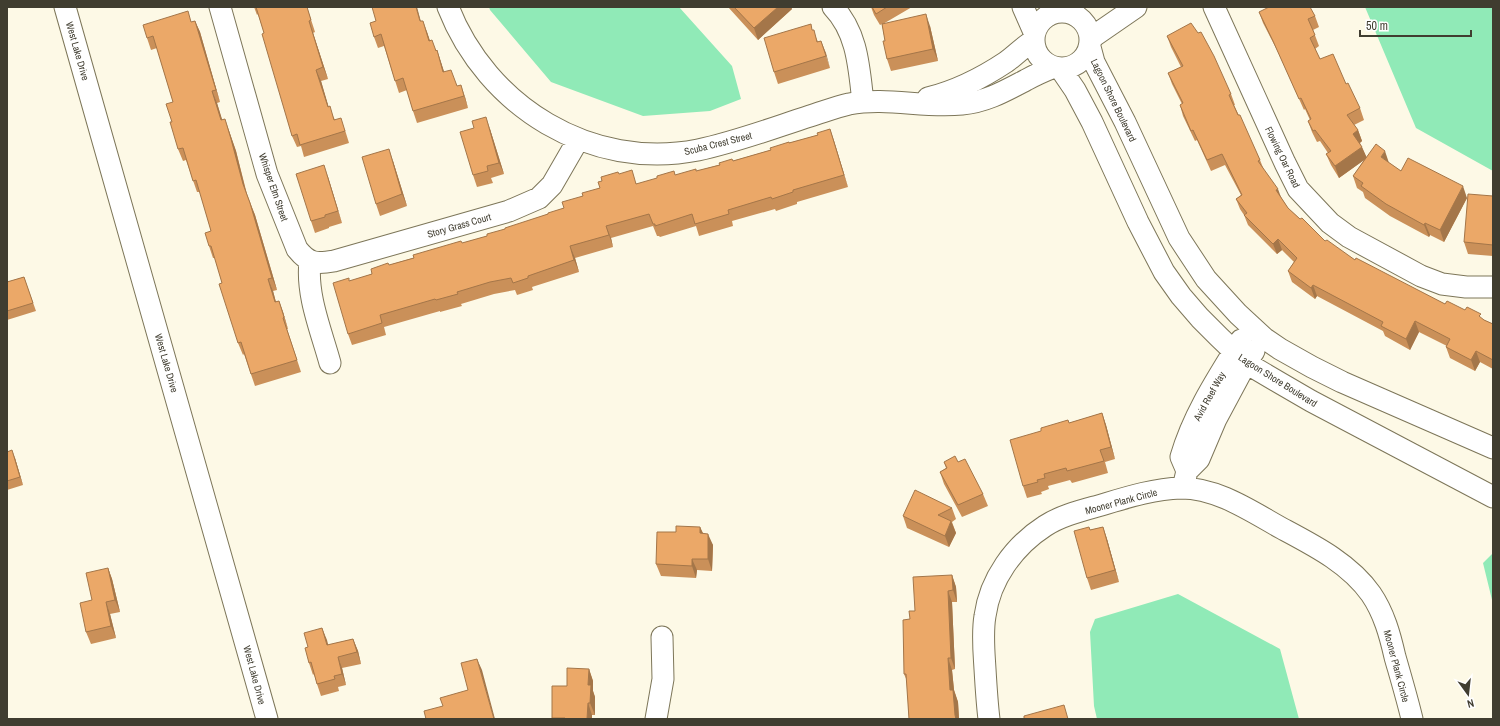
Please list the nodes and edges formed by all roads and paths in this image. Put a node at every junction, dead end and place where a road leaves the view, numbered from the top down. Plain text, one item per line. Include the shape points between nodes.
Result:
1 (65, 7) edge
2 (220, 7) edge
3 (448, 7) edge
4 (833, 7) edge
5 (1023, 7) edge
6 (1136, 7) edge
7 (1214, 7) edge
8 (1067, 9) edge
9 (1034, 36) junction
10 (1090, 44) junction
11 (1057, 68) junction
12 (863, 102) junction
13 (901, 102) junction
14 (578, 140) junction
15 (310, 261) junction
16 (1493, 287) edge
17 (1257, 332) junction
18 (1240, 358) junction
19 (330, 363) dead end
20 (1493, 448) edge
21 (1185, 480) junction
22 (1493, 497) edge
23 (662, 637) dead end
24 (267, 719) edge
25 (656, 719) edge
26 (989, 719) edge
27 (1412, 719) edge

1 - 24 street, West Lake Drive
2 - 15 street, Whisper Elm Street via 267,174 292,239 297,249
3 - 14 street, Scuba Crest Street via 465,42 497,85 523,109
4 - 12 street via 846,24 855,46
5 - 9 street
6 - 10 street via 1094,36
7 - 16 street, Flowing Oar Road via 1298,189 1324,217 1349,237 1421,276 1442,284
8 - 9 street via 1044,18 1038,24
8 - 10 street via 1082,19 1090,32
9 - 11 street via 1035,49 1039,57
9 - 13 street, Scuba Crest Street via 1006,62 969,84 940,95
10 - 11 street via 1082,61
10 - 17 street, Lagoon Shore Boulevard via 1094,62 1126,122 1179,238 1206,279
11 - 13 street, Scuba Crest Street via 1027,79 998,95 976,102 946,105
11 - 18 street, Lagoon Shore Boulevard via 1075,90 1092,122 1164,272 1200,318
12 - 13 street, Scuba Crest Street
12 - 14 street, Scuba Crest Street via 834,108 718,145 675,153 625,151
14 - 15 street, Story Grass Court via 552,185 539,198 509,211 334,261
15 - 19 street via 309,289
17 - 18 street, Avid Reef Way
17 - 20 street, Lagoon Shore Boulevard via 1299,360 1342,382
18 - 21 street, Avid Reef Way via 1216,380 1189,433 1181,457
18 - 22 street, Lagoon Shore Boulevard via 1311,401
21 - 26 street, Mooner Plank Circle via 1060,518 1002,555 985,616 984,646
21 - 27 street, Mooner Plank Circle via 1199,490 1232,501 1319,548 1355,576 1370,592 1382,614
23 - 25 street via 663,679

